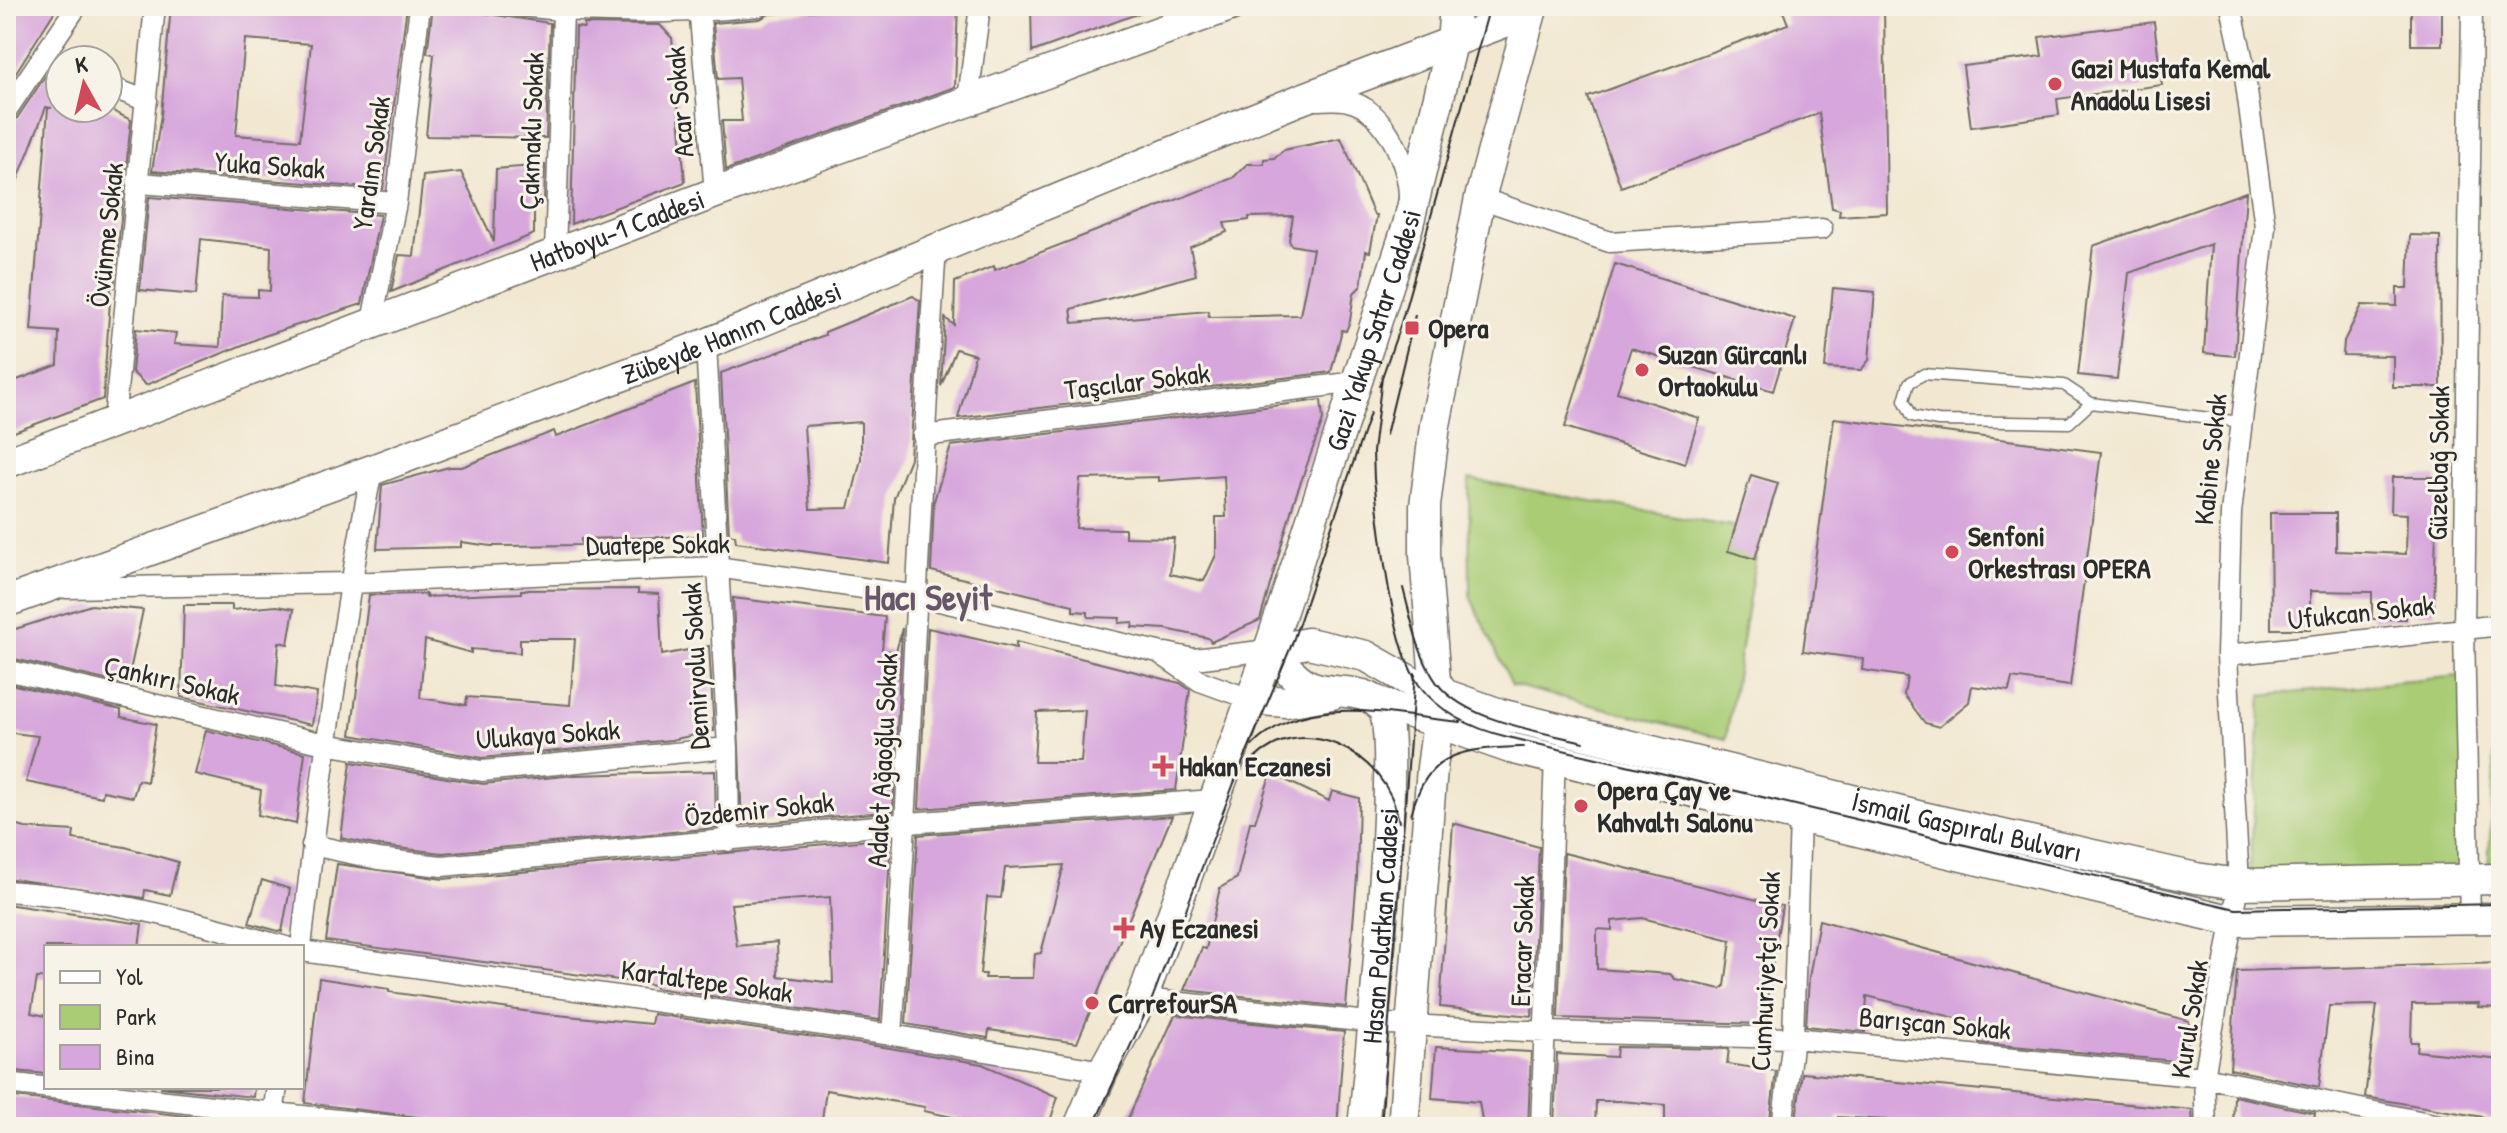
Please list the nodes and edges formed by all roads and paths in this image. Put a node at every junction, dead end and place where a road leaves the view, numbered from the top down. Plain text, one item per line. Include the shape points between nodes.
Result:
1 (77, 6) edge
2 (155, 6) edge
3 (420, 6) edge
4 (521, 6) edge
5 (759, 6) edge
6 (980, 6) edge
7 (1230, 6) edge
8 (1455, 6) edge
9 (1478, 6) edge
10 (2231, 6) edge
11 (2472, 6) edge
12 (1540, 8) edge
13 (699, 9) edge
14 (563, 11) junction
15 (1452, 43) junction
16 (44, 70) edge
17 (34, 71) junction
18 (124, 92) edge
19 (968, 99) junction
20 (1299, 100) junction
21 (147, 101) junction
22 (6, 111) edge
23 (140, 183) junction
24 (715, 193) junction
25 (1480, 198) junction
26 (396, 203) junction
27 (1408, 225) junction
28 (1822, 229) dead end
29 (936, 248) junction
30 (555, 253) junction
31 (371, 326) junction
32 (706, 344) junction
33 (1357, 382) junction
34 (2091, 403) junction
35 (114, 421) junction
36 (2241, 422) junction
37 (923, 436) junction
38 (6, 463) edge
39 (372, 470) junction
40 (717, 567) junction
41 (350, 583) junction
42 (46, 588) junction
43 (918, 596) junction
44 (6, 602) edge
45 (2501, 625) edge
46 (2464, 629) junction
47 (1269, 650) junction
48 (1158, 652) junction
49 (2227, 655) junction
50 (6, 670) edge
51 (1442, 692) junction
52 (1338, 693) junction
53 (1250, 699) junction
54 (1382, 712) junction
55 (1439, 724) junction
56 (325, 744) junction
57 (728, 748) junction
58 (1555, 757) junction
59 (1213, 800) junction
60 (1800, 818) junction
61 (908, 823) junction
62 (729, 841) junction
63 (312, 845) junction
64 (2501, 879) edge
65 (2470, 880) junction
66 (2239, 884) junction
67 (6, 891) edge
68 (2501, 918) edge
69 (2470, 920) junction
70 (2234, 921) junction
71 (279, 945) edge
72 (302, 945) edge
73 (304, 949) edge
74 (1142, 999) junction
75 (1373, 1022) junction
76 (1412, 1024) junction
77 (1547, 1032) junction
78 (892, 1035) junction
79 (1793, 1038) junction
80 (1103, 1071) junction
81 (2204, 1077) junction
82 (6, 1083) edge
83 (44, 1088) edge
84 (50, 1089) edge
85 (277, 1089) edge
86 (272, 1119) edge
87 (402, 1127) edge
88 (1079, 1127) edge
89 (1363, 1127) edge
90 (1403, 1127) edge
91 (1541, 1127) edge
92 (1782, 1127) edge
93 (2206, 1127) edge
94 (2448, 1127) edge

1 - 17 street
2 - 21 street, Övünme Sokak
3 - 26 street, Yardım Sokak
4 - 14 street
5 - 13 street
6 - 19 street
7 - 19 main road, Hatboyu-1 Caddesi
8 - 15 main road, Gazi Yakup Satar Caddesi
9 - 12 main road via 1496,14
10 - 36 street, Kabine Sokak via 2265,227
11 - 46 street, Güzelbağ Sokak
12 - 15 main road, Zübeyde Hanım Caddesi
12 - 25 main road
13 - 14 street
13 - 24 street, Acar Sokak
14 - 30 street, Çakmaklı Sokak
15 - 20 main road, Zübeyde Hanım Caddesi
15 - 27 main road, Gazi Yakup Satar Caddesi
16 - 17 street
17 - 22 street
18 - 21 street
19 - 24 main road, Hatboyu-1 Caddesi
20 - 27 street via 1349,101 1370,112 1402,162 1409,191
20 - 29 main road, Zübeyde Hanım Caddesi
21 - 23 street, Övünme Sokak
23 - 26 street, Yuka Sokak
23 - 35 street, Övünme Sokak
24 - 30 main road, Hatboyu-1 Caddesi
25 - 28 street via 1610,242
25 - 51 main road via 1435,425 1425,506 1435,681
26 - 31 street, Yardım Sokak
27 - 33 main road, Gazi Yakup Satar Caddesi
29 - 32 main road, Zübeyde Hanım Caddesi
29 - 37 street, Adalet Ağaoğlu Sokak
30 - 31 main road, Hatboyu-1 Caddesi
31 - 35 main road, Hatboyu-1 Caddesi
32 - 39 main road, Zübeyde Hanım Caddesi
32 - 40 street, Demiryolu Sokak
33 - 37 street, Taşcılar Sokak
33 - 47 main road, Gazi Yakup Satar Caddesi
34 - 34 lane via 2064,385 1924,374 1909,383 1904,400 1912,416 1938,421 2069,423
34 - 36 lane
35 - 38 main road, Hatboyu-1 Caddesi
36 - 49 street, Kabine Sokak via 2231,513
37 - 43 street, Adalet Ağaoğlu Sokak
39 - 41 street
39 - 42 main road, Zübeyde Hanım Caddesi
40 - 41 street, Duatepe Sokak
40 - 43 street, Duatepe Sokak
40 - 57 street, Demiryolu Sokak
41 - 42 street, Duatepe Sokak
41 - 56 street
42 - 44 main road, Zübeyde Hanım Caddesi
43 - 48 street, Duatepe Sokak
43 - 61 street, Adalet Ağaoğlu Sokak
45 - 46 street, Ufukcan Sokak
46 - 49 street, Ufukcan Sokak
46 - 65 street, Güzelbağ Sokak
47 - 48 street via 1194,659
47 - 51 main road, İsmail Gaspıralı Bulvarı via 1308,643 1366,656 1415,684
47 - 52 main road via 1303,682
47 - 53 main road, Gazi Yakup Satar Caddesi
48 - 53 street, Duatepe Sokak via 1200,681
49 - 66 street, Kabine Sokak
50 - 56 street, Çankırı Sokak
51 - 55 main road
51 - 66 main road, İsmail Gaspıralı Bulvarı via 1500,714 1918,816
52 - 53 main road via 1286,702
52 - 54 main road via 1352,692
53 - 59 main road
54 - 55 main road
54 - 75 main road, Hasan Polatkan Caddesi via 1390,774
55 - 58 main road
55 - 76 main road
56 - 57 street, Ulukaya Sokak via 482,771
56 - 63 street
57 - 62 street, Demiryolu Sokak
58 - 60 main road
58 - 77 street, Eracar Sokak
59 - 61 street, Özdemir Sokak
59 - 74 main road
60 - 70 main road
60 - 79 street, Cumhuriyetçi Sokak
61 - 62 street, Özdemir Sokak
61 - 78 street, Adalet Ağaoğlu Sokak
62 - 63 street, Özdemir Sokak via 442,866
63 - 72 street
64 - 65 main road, İsmail Gaspıralı Bulvarı
65 - 66 main road, İsmail Gaspıralı Bulvarı
65 - 69 street, Güzelbağ Sokak
66 - 70 street, Kabine Sokak
67 - 71 street via 72,895 164,913
68 - 69 main road
69 - 70 main road
70 - 81 street, Kurul Sokak
73 - 78 street, Kartaltepe Sokak
74 - 75 street, Barışcan Sokak
74 - 80 main road
75 - 76 street, Barışcan Sokak
75 - 89 main road, Hasan Polatkan Caddesi
76 - 77 street, Barışcan Sokak
76 - 90 main road
77 - 79 street, Barışcan Sokak
77 - 91 street, Eracar Sokak
78 - 80 street, Kartaltepe Sokak
79 - 81 street, Barışcan Sokak
79 - 92 street, Cumhuriyetçi Sokak
80 - 88 main road
81 - 93 street, Kurul Sokak
81 - 94 street, Barışcan Sokak
82 - 83 street
84 - 86 street
85 - 86 street
86 - 87 street

